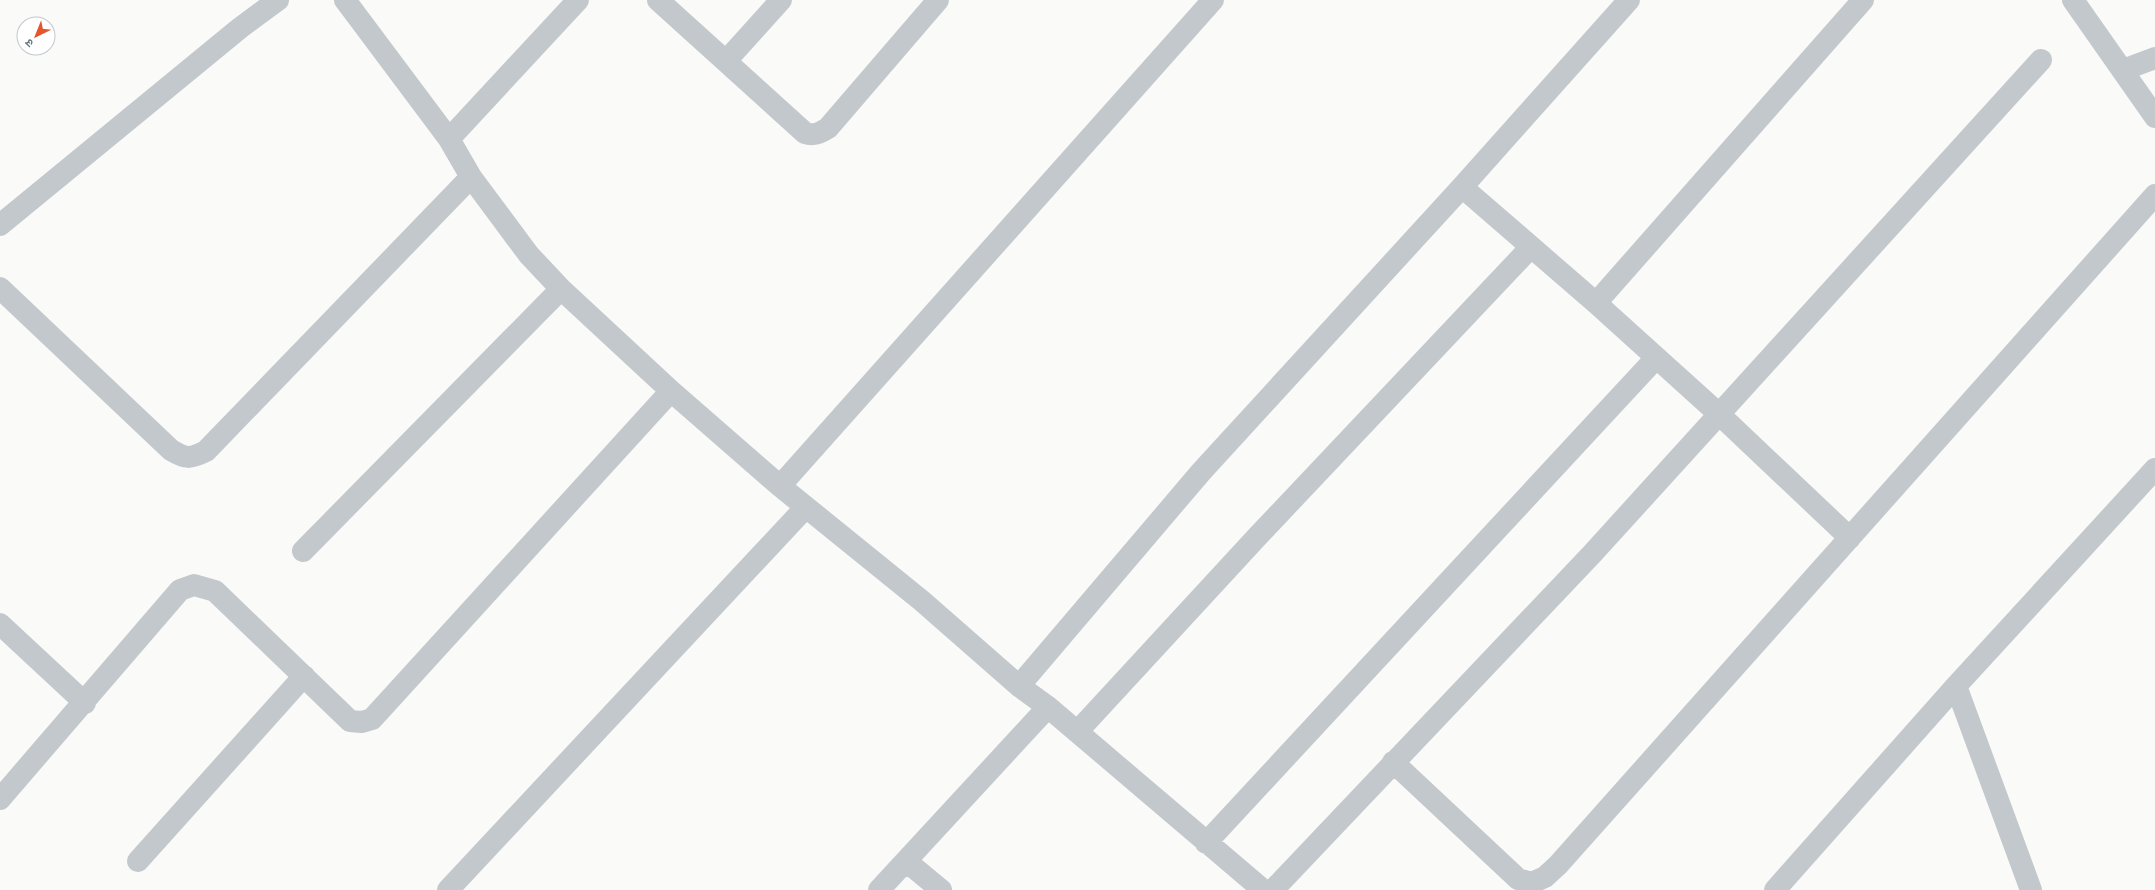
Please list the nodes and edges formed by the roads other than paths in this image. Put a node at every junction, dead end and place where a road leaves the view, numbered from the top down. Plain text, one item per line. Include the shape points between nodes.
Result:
1 (278, 0) edge
2 (345, 0) edge
3 (578, 0) edge
4 (658, 0) edge
5 (782, 0) edge
6 (938, 0) edge
7 (1213, 0) edge
8 (1629, 0) edge
9 (1863, 0) edge
10 (2073, 0) edge
11 (2155, 58) edge
12 (2041, 60) dead end
13 (726, 61) junction
14 (2123, 70) junction
15 (2155, 116) edge
16 (449, 139) junction
17 (471, 177) junction
18 (1462, 187) junction
19 (2155, 195) edge
20 (0, 225) edge
21 (1531, 247) junction
22 (0, 288) edge
23 (561, 289) junction
24 (1596, 303) junction
25 (1656, 358) junction
26 (671, 392) junction
27 (1720, 415) junction
28 (2155, 470) edge
29 (780, 486) junction
30 (806, 507) junction
31 (1850, 538) junction
32 (303, 551) dead end
33 (0, 624) edge
34 (304, 676) junction
35 (1019, 686) junction
36 (1956, 686) junction
37 (85, 703) junction
38 (1048, 707) junction
39 (1077, 732) junction
40 (1393, 762) junction
41 (0, 799) edge
42 (1206, 843) junction
43 (138, 861) dead end
44 (906, 861) junction
45 (448, 890) edge
46 (879, 890) edge
47 (941, 890) edge
48 (1263, 890) edge
49 (1273, 890) edge
50 (1775, 890) edge
51 (2031, 890) edge

1 - 20 street via 240,28
2 - 16 street
3 - 16 street
4 - 13 street
5 - 13 street
6 - 13 street via 828,128 818,134 805,133
7 - 29 street
8 - 18 street
9 - 24 street
10 - 14 street
11 - 14 street
12 - 27 street
14 - 15 street
16 - 17 street
17 - 22 street via 206,451 195,456 184,458 170,450
17 - 23 street via 529,255
18 - 21 street
18 - 35 street via 1201,472
19 - 31 street
21 - 24 street
21 - 39 street
23 - 26 street
23 - 32 street
24 - 25 street
25 - 27 street
25 - 42 street
26 - 29 street
26 - 34 street via 372,719 362,722 350,720
27 - 31 street
27 - 40 street via 1592,554
28 - 36 street
29 - 30 street
30 - 35 street via 922,601
30 - 45 street
31 - 40 street via 1558,866 1545,877 1531,883 1518,879
33 - 37 street
34 - 37 street via 214,591 194,585 180,590
34 - 43 street
35 - 38 street
36 - 50 street
36 - 51 street
37 - 41 street
38 - 39 street
38 - 44 street
39 - 42 street
40 - 49 street
42 - 48 street
44 - 46 street
44 - 47 street

